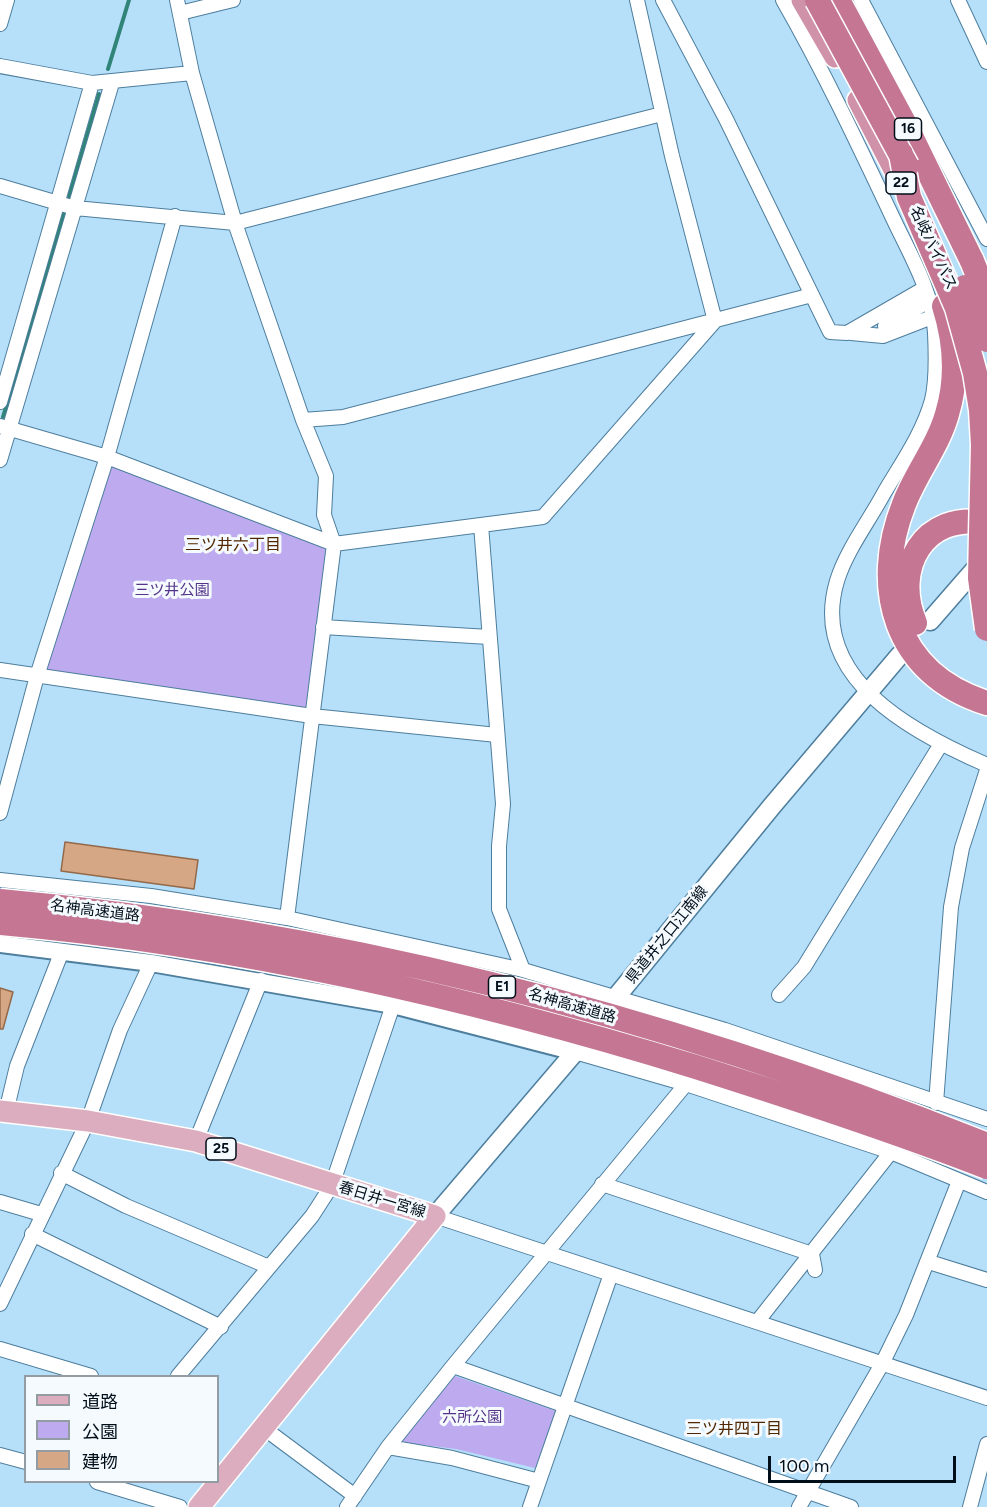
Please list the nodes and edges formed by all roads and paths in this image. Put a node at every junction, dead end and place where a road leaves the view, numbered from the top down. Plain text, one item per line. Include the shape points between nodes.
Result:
1 (7, 0) edge
2 (233, 0) edge
3 (637, 0) edge
4 (663, 0) edge
5 (783, 0) edge
6 (802, 0) edge
7 (817, 0) edge
8 (840, 0) edge
9 (861, 0) edge
10 (958, 0) edge
11 (178, 7) edge
12 (0, 24) edge
13 (987, 62) edge
14 (0, 66) edge
15 (192, 73) junction
16 (92, 83) junction
17 (112, 83) junction
18 (662, 114) junction
19 (901, 154) junction
20 (0, 186) edge
21 (57, 204) junction
22 (75, 208) junction
23 (917, 214) junction
24 (175, 216) junction
25 (235, 223) junction
26 (987, 239) edge
27 (982, 270) edge
28 (925, 288) junction
29 (987, 288) edge
30 (812, 295) junction
31 (987, 298) edge
32 (922, 305) dead end
33 (933, 317) junction
34 (715, 321) junction
35 (847, 333) junction
36 (867, 333) junction
37 (987, 340) edge
38 (987, 373) edge
39 (0, 402) edge
40 (303, 420) junction
41 (5, 427) edge
42 (107, 457) junction
43 (0, 460) edge
44 (987, 523) edge
45 (481, 525) junction
46 (334, 544) junction
47 (987, 555) edge
48 (930, 621) dead end
49 (323, 627) junction
50 (987, 629) edge
51 (489, 637) junction
52 (900, 655) dead end
53 (0, 670) edge
54 (37, 675) junction
55 (868, 691) junction
56 (982, 694) edge
57 (312, 716) junction
58 (497, 735) junction
59 (940, 744) junction
60 (987, 765) edge
61 (987, 770) edge
62 (0, 813) edge
63 (0, 880) edge
64 (0, 901) edge
65 (286, 918) junction
66 (0, 923) edge
67 (0, 944) edge
68 (62, 951) junction
69 (151, 963) junction
70 (523, 970) junction
71 (261, 980) junction
72 (779, 995) dead end
73 (617, 996) junction
74 (393, 1005) junction
75 (575, 1052) junction
76 (686, 1084) junction
77 (936, 1103) junction
78 (3, 1111) edge
79 (987, 1119) edge
80 (88, 1121) junction
81 (953, 1131) junction
82 (987, 1137) edge
83 (196, 1142) junction
84 (987, 1145) edge
85 (891, 1152) junction
86 (987, 1167) edge
87 (61, 1173) junction
88 (959, 1181) junction
89 (602, 1184) junction
90 (332, 1185) junction
91 (987, 1192) edge
92 (0, 1202) edge
93 (41, 1214) junction
94 (435, 1216) junction
95 (32, 1234) junction
96 (548, 1252) junction
97 (812, 1254) junction
98 (929, 1262) junction
99 (269, 1267) junction
100 (815, 1270) dead end
101 (612, 1274) junction
102 (987, 1281) edge
103 (0, 1304) edge
104 (758, 1322) junction
105 (220, 1326) junction
106 (0, 1349) edge
107 (882, 1364) junction
108 (453, 1366) junction
109 (84, 1375) edge
110 (180, 1375) edge
111 (987, 1398) edge
112 (565, 1406) junction
113 (265, 1429) junction
114 (987, 1444) edge
115 (388, 1447) junction
116 (0, 1455) edge
117 (24, 1461) edge
118 (539, 1480) junction
119 (100, 1483) edge
120 (808, 1492) junction
121 (351, 1502) edge
122 (180, 1507) edge
123 (200, 1507) edge
124 (530, 1507) edge
125 (799, 1507) edge
126 (851, 1507) edge
127 (969, 1507) edge

1 - 12 street
2 - 11 street
3 - 18 street
4 - 30 street
5 - 28 street via 827,78
6 - 23 highway, 名岐バイパス / 22
7 - 19 highway, 16, bridge
8 - 27 highway, 16
9 - 26 street
10 - 13 street
11 - 15 street
14 - 16 street
15 - 17 street
15 - 25 street
16 - 17 street
16 - 21 street
17 - 22 street
18 - 25 street
18 - 34 street
19 - 37 highway, 16, bridge via 941,233
19 - 50 highway, bridge via 909,197 957,308 975,373 982,445 980,578
20 - 21 street
21 - 22 street
21 - 39 street
22 - 24 street
22 - 41 street
23 - 38 highway, 名岐バイパス / 22 via 963,310
23 - 56 highway via 953,334 954,381 948,413 936,443 905,501 892,536 889,588 903,635 914,653 932,672
24 - 25 street
24 - 42 street
25 - 40 street
27 - 29 highway, bridge
27 - 31 highway, 16, bridge
28 - 33 street
28 - 35 street
30 - 34 street
30 - 35 street via 830,332
32 - 36 street
33 - 36 street via 883,336
33 - 55 street via 932,400 918,434 842,569 833,606 832,633 838,653
34 - 40 street via 343,417
34 - 45 street via 543,517
35 - 36 street
40 - 46 street via 326,476 324,515
41 - 42 street
41 - 43 street
42 - 46 street
42 - 54 street
44 - 56 highway via 960,522 930,535 912,561 906,587 909,609 936,657
45 - 46 street
45 - 51 street
46 - 49 street
47 - 48 main road
49 - 51 street
49 - 57 street
51 - 58 street
52 - 55 main road, 県道井之口江南線
53 - 54 street
54 - 57 street
54 - 62 street
55 - 59 street via 918,732
55 - 73 main road, 県道井之口江南線
57 - 58 street
57 - 65 street
58 - 70 street via 503,804 499,909
59 - 60 street
59 - 72 street via 804,967
61 - 77 street via 962,848 951,907
63 - 65 street via 151,896
64 - 81 highway, 名神高速道路 / E1, bridge via 274,938 534,995 688,1039
65 - 70 street
66 - 86 highway, 名神高速道路 / E1, bridge via 160,941 258,957 475,1003 571,1028 782,1094
67 - 68 street
68 - 69 street
68 - 78 street
69 - 71 street
69 - 80 street via 120,1030
70 - 73 street
71 - 74 street
71 - 83 street
73 - 75 main road, 県道井之口江南線
73 - 77 street
74 - 75 street
74 - 90 street
75 - 76 street
75 - 94 main road, 県道井之口江南線
76 - 85 street
76 - 89 street
77 - 79 street
78 - 80 main road, 春日井一宮線 / 25
80 - 83 main road, 春日井一宮線 / 25
80 - 87 street
81 - 82 highway
81 - 84 highway, 名神高速道路 / E1, bridge
83 - 90 main road, 春日井一宮線 / 25
85 - 88 street
85 - 97 street
87 - 93 street
87 - 99 street via 126,1206
88 - 91 street
88 - 98 street
89 - 96 street
89 - 97 street
90 - 94 main road, 春日井一宮線 / 25
90 - 99 street via 312,1216
92 - 93 street
93 - 95 street
94 - 96 street
94 - 113 main road, 春日井一宮線
95 - 103 street
95 - 105 street
96 - 101 street
96 - 108 street
97 - 100 street
97 - 104 street
98 - 102 street
98 - 107 street
99 - 105 street
101 - 104 street
101 - 112 street
104 - 107 street
105 - 110 street
106 - 109 street
107 - 111 street
107 - 120 street
108 - 112 street
108 - 115 street
112 - 118 street
112 - 120 street
113 - 121 street
113 - 123 main road, 春日井一宮線
114 - 127 street
115 - 118 street
115 - 121 street
116 - 117 street
118 - 124 street
119 - 122 street
120 - 125 street
120 - 126 street

